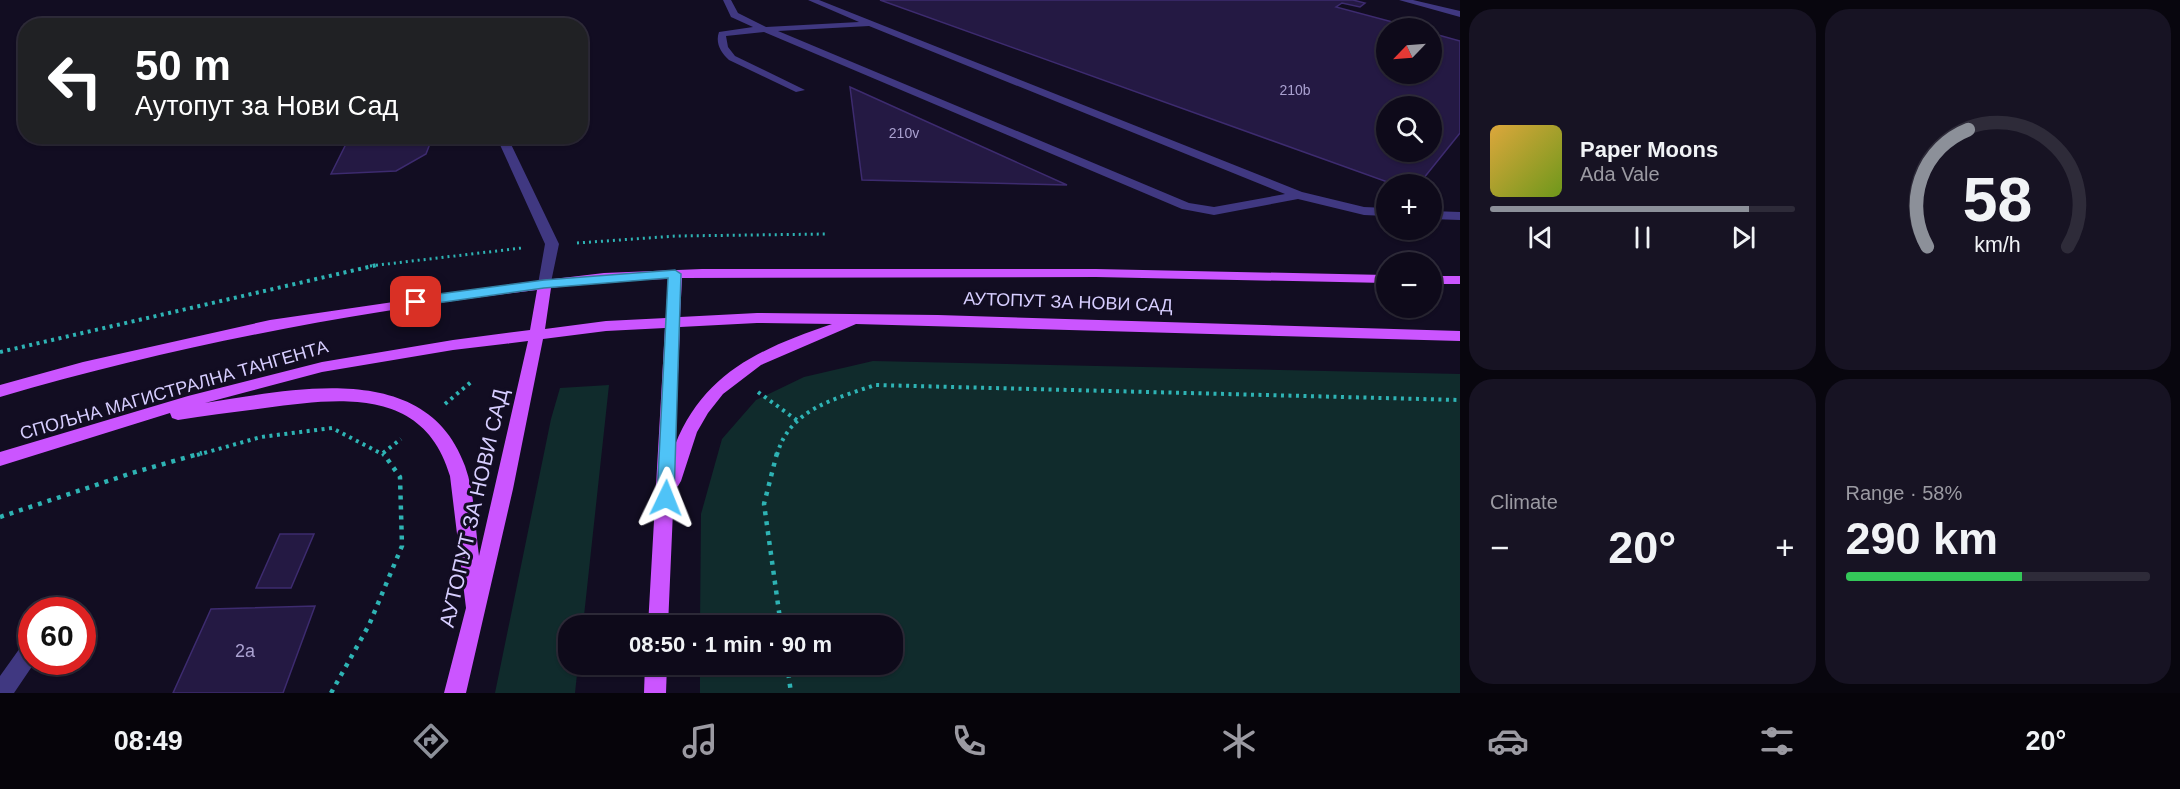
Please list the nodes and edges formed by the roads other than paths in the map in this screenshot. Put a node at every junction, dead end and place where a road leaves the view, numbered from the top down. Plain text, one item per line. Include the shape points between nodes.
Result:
1 (727, 0) edge
2 (812, 0) edge
3 (1403, 0) edge
4 (1460, 14) edge
5 (872, 24) junction
6 (766, 30) junction
7 (800, 90) dead end
8 (505, 144) edge
9 (1298, 195) junction
10 (1376, 212) edge
11 (1442, 215) edge
12 (1460, 216) edge
13 (675, 274) junction
14 (1376, 279) edge
15 (1442, 280) edge
16 (1460, 280) edge
17 (544, 284) junction
18 (857, 320) junction
19 (674, 321) junction
20 (537, 334) junction
21 (1460, 336) edge
22 (0, 391) edge
23 (108, 427) junction
24 (0, 459) edge
25 (666, 498) junction
26 (476, 609) junction
27 (659, 615) edge
28 (18, 668) edge
29 (656, 675) edge
30 (1, 693) edge
31 (455, 693) edge
32 (655, 693) edge

1 - 6 street via 734,15
2 - 5 street
3 - 4 street
5 - 6 street
5 - 9 street
6 - 7 street via 729,31 722,34 721,40 732,58
6 - 9 street via 1186,206 1223,210
8 - 17 street via 552,244
9 - 10 street
11 - 12 street
13 - 14 main road, АУТОПУТ ЗА НОВИ САД via 1096,273
13 - 17 main road, АУТОПУТ ЗА НОВИ САД
13 - 19 main road
15 - 16 main road
17 - 20 main road, АУТОПУТ ЗА НОВИ САД
17 - 22 main road, СПОЉНА МАГИСТРАЛНА ТАНГЕНТА via 270,325 83,367
18 - 19 main road, АУТОПУТ ЗА НОВИ САД
18 - 21 main road, АУТОПУТ ЗА НОВИ САД
18 - 25 main road via 780,349 733,375 706,402 689,432
19 - 20 main road, АУТОПУТ ЗА НОВИ САД
19 - 25 main road
20 - 23 main road, СПОЉНА МАГИСТРАЛНА ТАНГЕНТА via 311,369
20 - 26 main road, АУТОПУТ ЗА НОВИ САД
23 - 24 main road, СПОЉНА МАГИСТРАЛНА ТАНГЕНТА
23 - 26 main road via 317,394 351,393 405,406 427,418 452,456 462,485
25 - 27 main road
26 - 31 main road, АУТОПУТ ЗА НОВИ САД
28 - 30 street
29 - 32 main road

